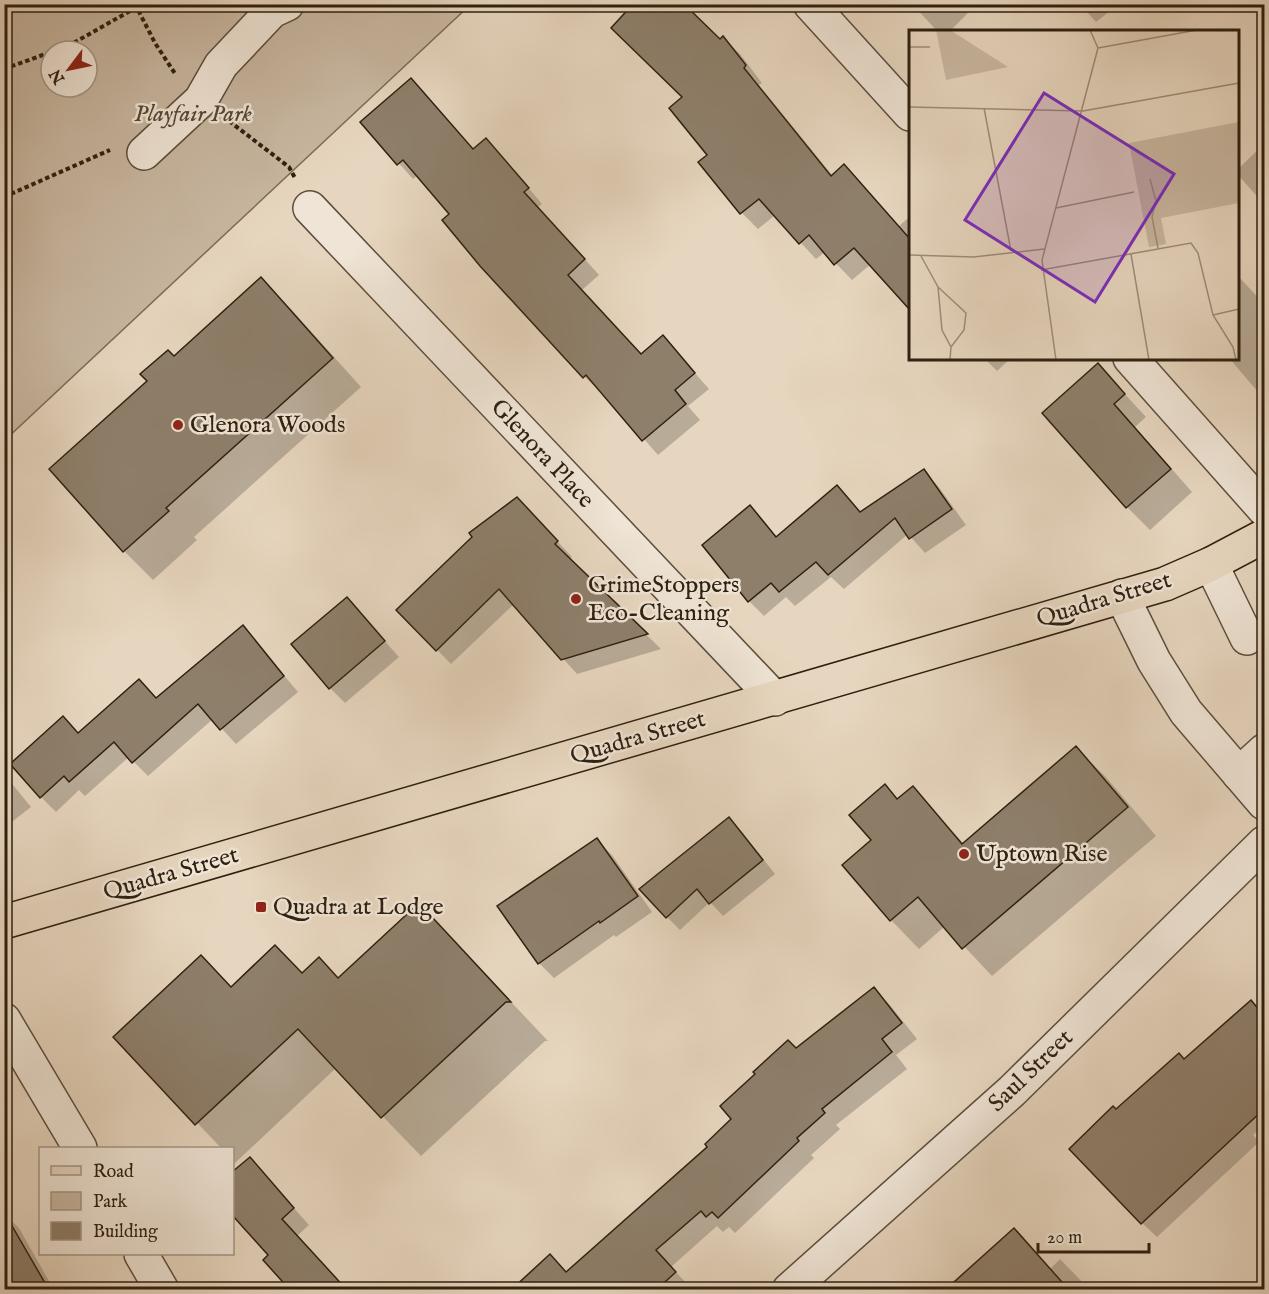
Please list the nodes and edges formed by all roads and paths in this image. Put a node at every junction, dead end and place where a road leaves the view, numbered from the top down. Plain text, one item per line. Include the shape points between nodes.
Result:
1 (287, 4) edge
2 (810, 4) edge
3 (136, 6) edge
4 (80, 39) edge
5 (39, 56) edge
6 (4, 69) edge
7 (201, 100) junction
8 (909, 113) edge
9 (144, 153) joint
10 (290, 167) dead end
11 (4, 197) edge
12 (310, 208) dead end
13 (1132, 360) edge
14 (1264, 509) edge
15 (1264, 536) edge
16 (1211, 564) junction
17 (1122, 596) junction
18 (1247, 638) dead end
19 (774, 699) junction
20 (1264, 752) edge
21 (1239, 774) junction
22 (1264, 803) edge
23 (1264, 843) edge
24 (4, 922) edge
25 (4, 1020) edge
26 (79, 1147) edge
27 (142, 1255) edge
28 (162, 1290) edge
29 (789, 1290) edge

1 - 7 street via 272,11 221,64
2 - 8 street
3 - 4 path
3 - 7 path via 177,77
5 - 6 path
7 - 9 street
7 - 10 path
9 - 11 path via 114,148
12 - 19 street, Glenora Place
13 - 14 street
15 - 16 main road, Quadra Street
16 - 17 main road, Quadra Street via 1166,584
16 - 18 street
17 - 19 main road, Quadra Street
17 - 21 street via 1185,712
19 - 24 main road, Quadra Street
20 - 21 street
21 - 22 street
23 - 29 street, Saul Street via 1012,1091
25 - 26 street
27 - 28 street

